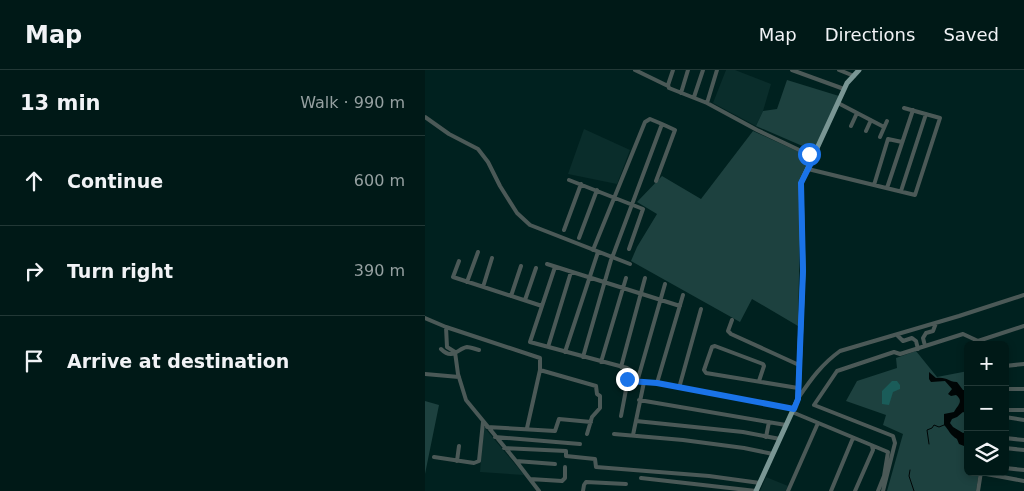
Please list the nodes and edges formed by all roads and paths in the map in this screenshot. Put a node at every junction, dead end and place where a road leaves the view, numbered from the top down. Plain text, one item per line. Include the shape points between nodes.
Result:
1 (635, 70) edge
2 (673, 70) edge
3 (688, 70) edge
4 (703, 70) edge
5 (717, 70) edge
6 (792, 70) edge
7 (839, 70) edge
8 (859, 70) edge
9 (853, 76) junction
10 (668, 86) junction
11 (845, 89) junction
12 (681, 93) junction
13 (694, 98) junction
14 (707, 103) junction
15 (838, 104) junction
16 (904, 108) dead end
17 (913, 110) junction
18 (857, 113) junction
19 (926, 114) junction
20 (425, 117) edge
21 (871, 120) junction
22 (887, 121) dead end
23 (662, 124) junction
24 (851, 126) dead end
25 (884, 128) junction
26 (866, 131) dead end
27 (880, 137) dead end
28 (902, 142) junction
29 (814, 157) junction
30 (808, 169) junction
31 (569, 180) dead end
32 (656, 181) dead end
33 (581, 184) junction
34 (873, 185) junction
35 (887, 188) junction
36 (597, 190) junction
37 (901, 191) junction
38 (615, 198) junction
39 (632, 205) junction
40 (564, 230) dead end
41 (579, 238) dead end
42 (629, 249) dead end
43 (595, 251) junction
44 (477, 252) dead end
45 (492, 258) dead end
46 (612, 259) junction
47 (459, 261) dead end
48 (547, 264) dead end
49 (630, 264) dead end
50 (521, 266) dead end
51 (555, 267) junction
52 (535, 268) dead end
53 (571, 272) junction
54 (589, 277) junction
55 (626, 278) dead end
56 (645, 278) dead end
57 (467, 282) junction
58 (604, 282) junction
59 (665, 284) dead end
60 (483, 287) junction
61 (623, 288) junction
62 (641, 293) junction
63 (683, 295) dead end
64 (1024, 295) edge
65 (511, 296) junction
66 (661, 299) junction
67 (525, 300) junction
68 (542, 306) junction
69 (680, 306) junction
70 (701, 309) dead end
71 (425, 318) edge
72 (732, 320) dead end
73 (936, 323) junction
74 (1024, 326) edge
75 (446, 327) junction
76 (897, 335) junction
77 (978, 341) joint
78 (925, 346) junction
79 (548, 347) junction
80 (441, 349) dead end
81 (918, 349) junction
82 (479, 350) dead end
83 (565, 352) junction
84 (455, 354) junction
85 (583, 357) junction
86 (601, 362) junction
87 (1024, 364) edge
88 (799, 365) junction
89 (1009, 366) edge
90 (621, 367) junction
91 (540, 370) junction
92 (425, 374) edge
93 (459, 377) junction
94 (627, 379) junction
95 (759, 381) junction
96 (637, 382) junction
97 (644, 382) junction
98 (657, 383) junction
99 (679, 388) junction
100 (798, 388) junction
101 (1009, 389) edge
102 (1024, 389) edge
103 (798, 399) junction
104 (639, 400) junction
105 (1009, 410) edge
106 (1024, 410) edge
107 (793, 411) junction
108 (621, 416) dead end
109 (1009, 418) edge
110 (1024, 420) edge
111 (636, 421) junction
112 (483, 422) junction
113 (591, 422) junction
114 (769, 422) junction
115 (818, 423) junction
116 (786, 425) junction
117 (487, 427) junction
118 (527, 428) junction
119 (587, 434) dead end
120 (614, 434) dead end
121 (633, 435) junction
122 (766, 436) junction
123 (495, 437) junction
124 (853, 438) junction
125 (1009, 438) edge
126 (780, 439) junction
127 (1024, 440) edge
128 (580, 444) dead end
129 (459, 446) dead end
130 (872, 446) junction
131 (504, 448) junction
132 (1009, 448) edge
133 (1024, 450) edge
134 (773, 454) junction
135 (434, 457) dead end
136 (516, 460) junction
137 (457, 461) junction
138 (555, 464) dead end
139 (565, 467) dead end
140 (1009, 468) edge
141 (1024, 470) edge
142 (980, 476) edge
143 (997, 476) edge
144 (641, 478) dead end
145 (530, 479) junction
146 (1024, 481) edge
147 (626, 484) dead end
148 (760, 484) junction
149 (711, 485) junction
150 (539, 491) edge
151 (583, 491) edge
152 (711, 491) edge
153 (756, 491) edge
154 (788, 491) edge
155 (831, 491) edge
156 (855, 491) edge
157 (878, 491) edge
158 (883, 491) edge
159 (978, 491) edge

1 - 10 street
2 - 10 street
3 - 12 street
4 - 13 street
5 - 14 street
6 - 11 street
7 - 9 street
8 - 9 main road
9 - 11 main road
10 - 12 street
11 - 15 main road
12 - 13 street
13 - 14 street
14 - 29 street
15 - 18 street
15 - 29 main road
16 - 17 street
17 - 19 street
17 - 28 street
18 - 21 street
18 - 24 street
19 - 37 street
19 - 37 street via 940,118 931,147 915,195
20 - 43 street via 478,149 489,162 517,213 530,225
21 - 25 street
21 - 26 street
22 - 25 street
23 - 32 street via 675,130
23 - 38 street via 649,119 645,122
23 - 39 street
25 - 27 street
28 - 34 street via 888,139
28 - 35 street
29 - 30 main road
30 - 34 street
30 - 88 main road via 801,183 803,271
31 - 33 street
33 - 36 street
33 - 40 street
34 - 35 street
35 - 37 street
36 - 38 street
36 - 41 street
38 - 39 street
38 - 43 street
39 - 42 street via 643,209
39 - 46 street
43 - 46 street
43 - 54 street
44 - 57 street
45 - 60 street
46 - 49 street
46 - 58 street
47 - 57 street via 453,277
48 - 51 street
50 - 65 street
51 - 53 street
51 - 68 street
52 - 67 street
53 - 54 street
53 - 79 street
54 - 58 street
54 - 83 street
55 - 61 street
56 - 62 street
57 - 60 street
58 - 61 street
58 - 85 street
59 - 66 street
60 - 65 street
61 - 62 street
61 - 86 street
62 - 66 street
62 - 90 street
63 - 69 street
64 - 73 street
65 - 67 street
66 - 69 street
66 - 96 street
67 - 68 street
68 - 79 street via 531,342
69 - 98 street
70 - 99 street
71 - 75 street
72 - 88 street via 728,331 731,334
73 - 76 street
73 - 78 street via 933,330 925,333
74 - 77 street
75 - 84 street via 447,347
75 - 91 street via 537,356 541,361
76 - 81 street via 903,340 912,338
76 - 103 street via 840,351 825,362
77 - 78 street via 963,334
78 - 81 street
79 - 83 street
80 - 84 street
81 - 158 street via 900,354 894,352 837,371 814,405 893,436 895,443
82 - 84 street via 467,347
83 - 85 street
84 - 93 street
85 - 86 street
86 - 90 street
87 - 89 street
88 - 100 main road
90 - 94 street via 629,369
91 - 113 street via 596,386 600,408
91 - 118 street
92 - 93 street
93 - 112 street via 466,400
94 - 96 street
94 - 108 street
95 - 95 street via 763,364 712,346 705,372
95 - 100 street
96 - 97 street
97 - 98 street
97 - 104 street
98 - 99 street
99 - 107 street
100 - 103 main road
101 - 102 street
103 - 107 main road
104 - 111 street
104 - 114 street
105 - 106 street
107 - 115 street
107 - 116 main road
109 - 110 street
111 - 121 street
111 - 122 street
112 - 117 street
112 - 137 street via 479,461
113 - 118 street via 561,419 555,432
113 - 119 street
114 - 116 street
114 - 122 street
115 - 124 street
115 - 154 street
116 - 126 main road
117 - 118 street
117 - 123 street
120 - 121 street
121 - 134 street
122 - 126 street
123 - 128 street
123 - 131 street
124 - 130 street
124 - 155 street
125 - 127 street
126 - 134 main road
129 - 137 street
130 - 156 street
130 - 157 street via 888,452
131 - 136 street
131 - 148 street via 566,451 566,456 595,459 596,467 709,476
132 - 133 street
134 - 148 main road
135 - 137 street
136 - 138 street
136 - 145 street
139 - 145 street via 562,480
140 - 141 street
142 - 159 street
143 - 146 street
144 - 149 street
145 - 150 street
147 - 151 street via 586,482
148 - 153 main road
149 - 152 street
149 - 153 street

